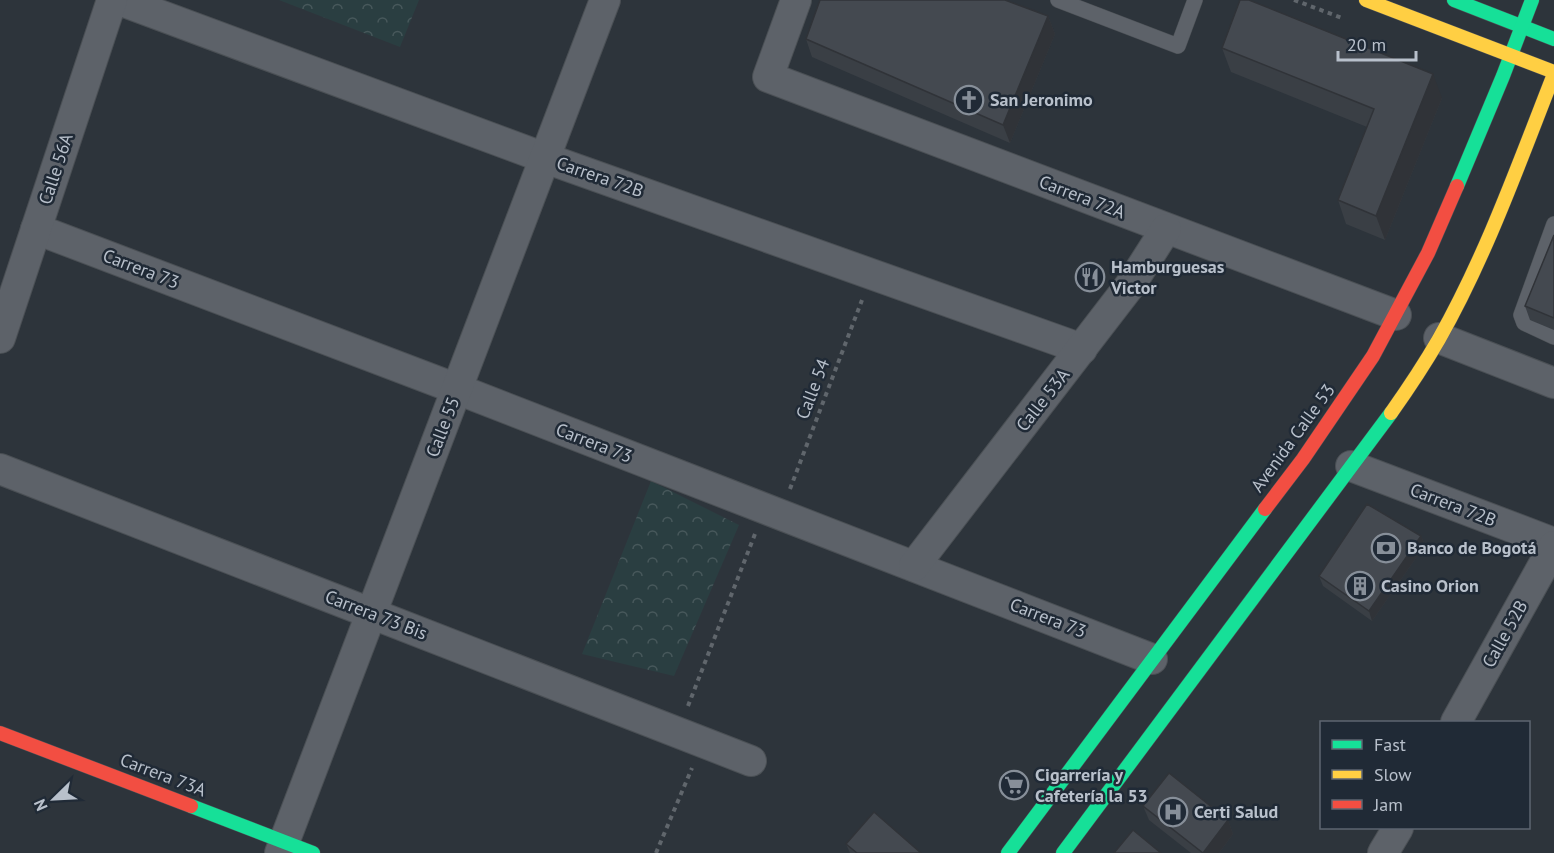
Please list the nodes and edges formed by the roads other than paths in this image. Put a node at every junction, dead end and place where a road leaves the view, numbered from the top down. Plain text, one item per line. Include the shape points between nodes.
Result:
1 (112, 0) edge
2 (119, 0) edge
3 (605, 0) edge
4 (796, 0) edge
5 (1058, 0) edge
6 (1195, 0) edge
7 (1366, 0) edge
8 (1454, 0) edge
9 (1532, 0) edge
10 (1522, 27) junction
11 (1554, 39) edge
12 (1510, 55) junction
13 (1554, 73) edge
14 (545, 158) junction
15 (1554, 224) edge
16 (36, 229) junction
17 (1167, 229) junction
18 (1396, 315) junction
19 (1554, 337) edge
20 (0, 338) edge
21 (1439, 338) junction
22 (1082, 349) junction
23 (1554, 383) edge
24 (457, 389) junction
25 (1351, 466) junction
26 (0, 469) edge
27 (1554, 545) edge
28 (914, 566) junction
29 (372, 613) junction
30 (1152, 658) junction
31 (1457, 721) edge
32 (0, 733) edge
33 (752, 761) dead end
34 (1397, 829) edge
35 (282, 848) edge
36 (313, 853) edge
37 (1008, 853) edge
38 (1063, 853) edge
39 (1383, 853) edge

1 - 16 street, Calle 56A
2 - 14 street, Carrera 72B
3 - 14 street, Calle 55
4 - 17 street, Carrera 72A via 768,77
5 - 6 lane via 1178,46
7 - 12 main road
8 - 10 main road
9 - 10 main road, Avenida Calle 53
10 - 11 main road
10 - 12 main road, Avenida Calle 53
12 - 13 main road
12 - 18 main road, Avenida Calle 53 via 1428,253
13 - 21 main road via 1470,276
14 - 22 street, Carrera 72B
14 - 24 street, Calle 55
15 - 19 lane via 1521,315 1524,323
16 - 20 street, Calle 56A
16 - 24 street, Carrera 73
17 - 18 street, Carrera 72A
17 - 22 street, Calle 53A
18 - 30 main road, Avenida Calle 53 via 1303,459
21 - 23 street
21 - 25 main road via 1392,412
22 - 28 street, Calle 53A
24 - 28 street, Carrera 73
24 - 29 street, Calle 55
25 - 27 street, Carrera 72B
25 - 38 main road
26 - 29 street, Carrera 73 Bis
27 - 31 street, Calle 52B
28 - 30 street, Carrera 73
29 - 33 street, Carrera 73 Bis
29 - 35 street, Calle 55
30 - 37 main road, Avenida Calle 53
32 - 35 main road, Carrera 73A
34 - 39 street
35 - 36 main road, Carrera 73A

